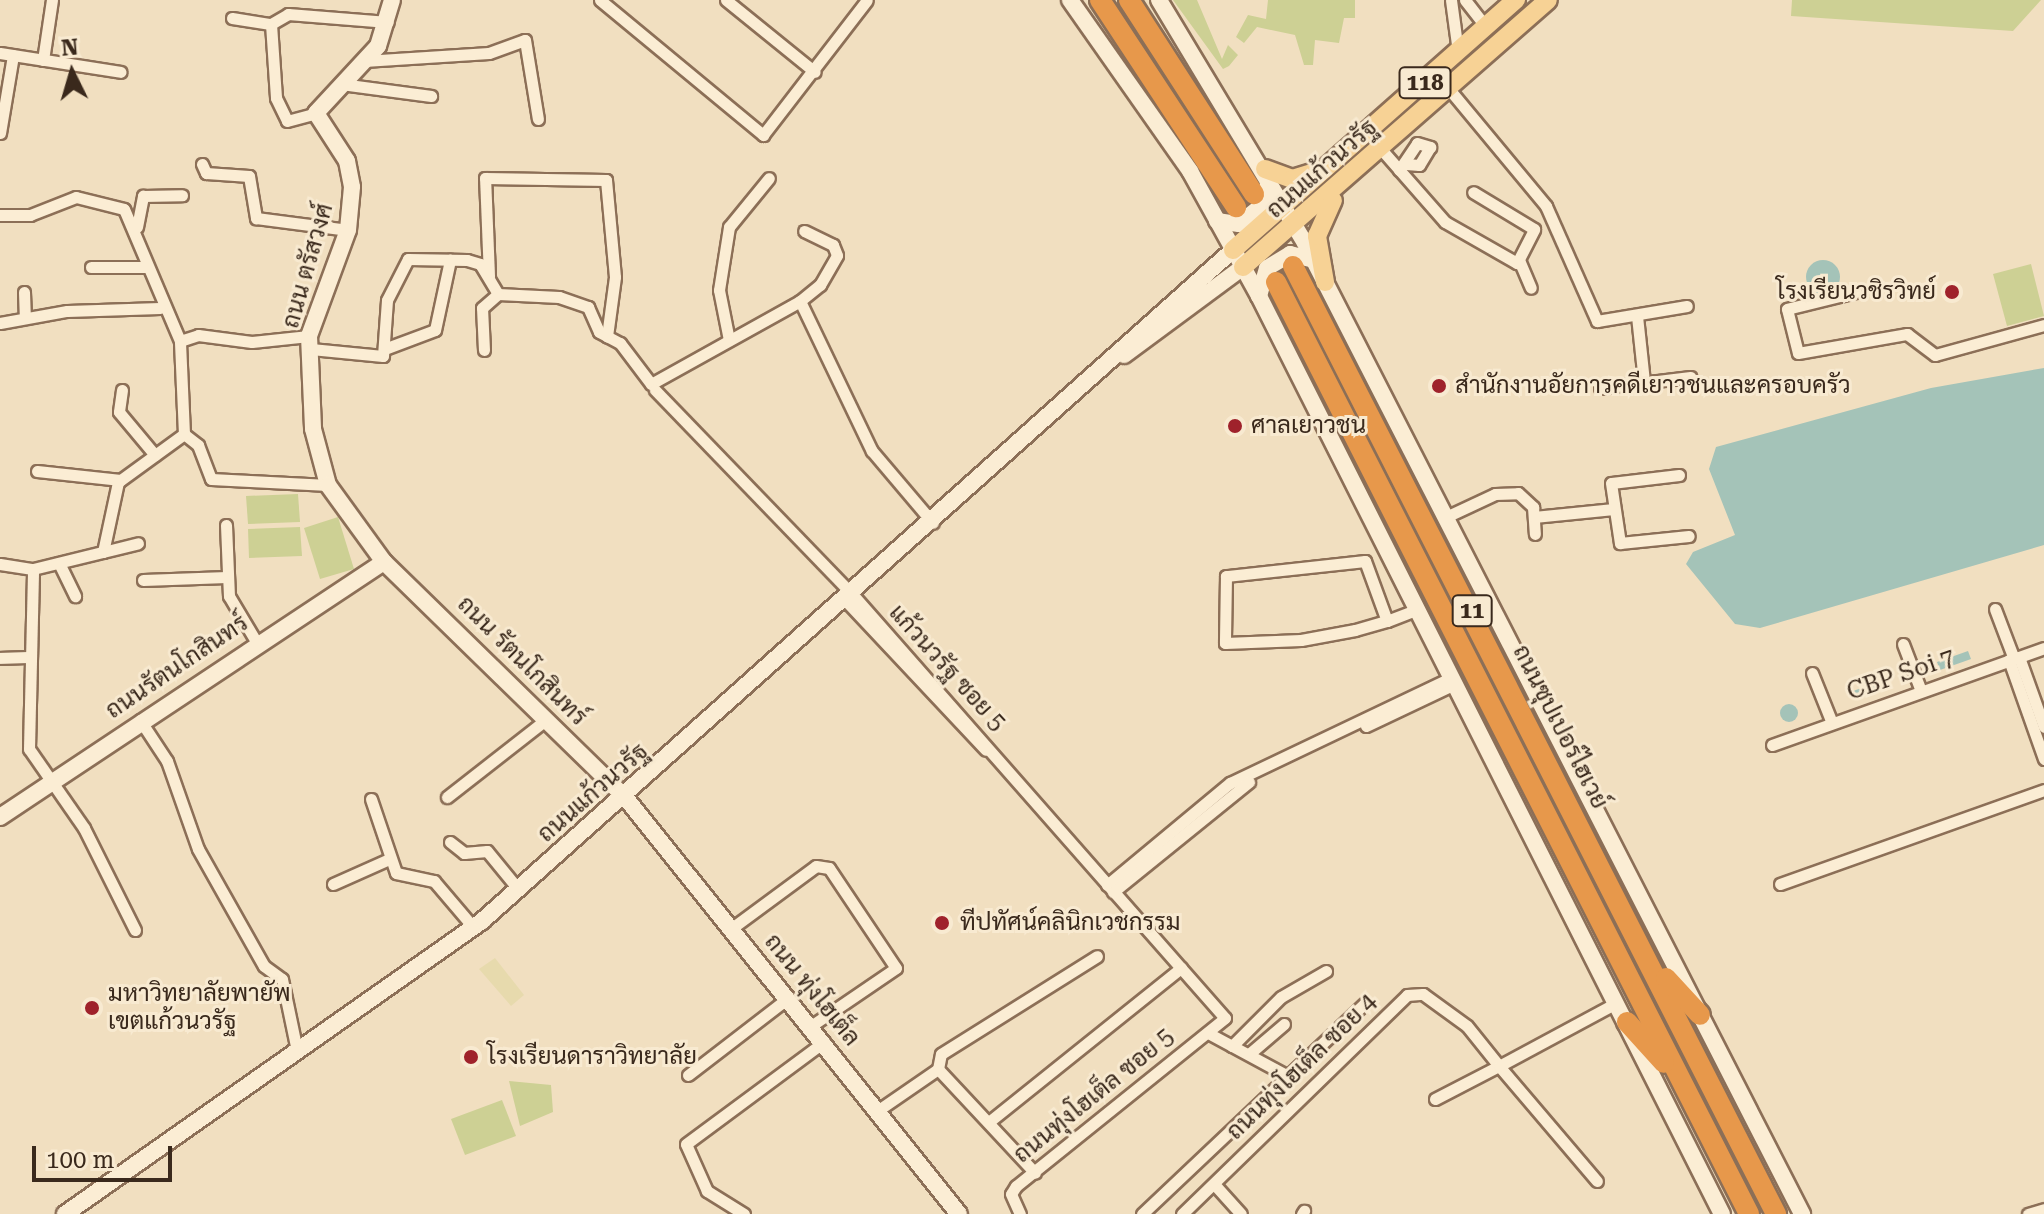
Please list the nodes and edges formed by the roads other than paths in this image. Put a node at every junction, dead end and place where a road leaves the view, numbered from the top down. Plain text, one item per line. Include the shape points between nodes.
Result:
1 (52, 0) edge
2 (392, 0) edge
3 (600, 0) edge
4 (726, 0) edge
5 (867, 0) edge
6 (1070, 0) edge
7 (1100, 0) edge
8 (1129, 0) edge
9 (1159, 0) edge
10 (1451, 0) edge
11 (1465, 0) edge
12 (1548, 0) edge
13 (1510, 2) edge
14 (232, 18) dead end
15 (388, 22) junction
16 (271, 24) junction
17 (1486, 27) junction
18 (1458, 53) junction
19 (6, 54) edge
20 (43, 60) junction
21 (364, 61) junction
22 (121, 72) dead end
23 (815, 72) junction
24 (341, 84) junction
25 (1449, 89) junction
26 (431, 96) dead end
27 (316, 113) junction
28 (538, 119) dead end
29 (0, 133) edge
30 (1381, 149) junction
31 (202, 164) dead end
32 (1332, 165) junction
33 (1267, 173) junction
34 (769, 178) dead end
35 (1349, 178) junction
36 (1473, 192) dead end
37 (1254, 194) dead end
38 (182, 195) dead end
39 (1285, 206) junction
40 (1236, 207) dead end
41 (0, 215) edge
42 (1217, 221) junction
43 (1295, 225) junction
44 (137, 227) junction
45 (348, 230) junction
46 (804, 231) dead end
47 (1238, 258) junction
48 (450, 260) junction
49 (1314, 260) junction
50 (1519, 260) junction
51 (1293, 266) dead end
52 (91, 267) dead end
53 (145, 267) junction
54 (489, 276) junction
55 (1276, 282) dead end
56 (1325, 282) junction
57 (1531, 288) dead end
58 (24, 292) dead end
59 (1856, 292) dead end
60 (498, 294) junction
61 (1259, 296) junction
62 (800, 301) junction
63 (1687, 306) dead end
64 (160, 308) junction
65 (1637, 316) junction
66 (25, 318) junction
67 (0, 323) edge
68 (2044, 325) edge
69 (607, 336) junction
70 (729, 340) junction
71 (180, 341) junction
72 (310, 343) junction
73 (387, 348) junction
74 (484, 350) dead end
75 (1690, 377) dead end
76 (1644, 382) junction
77 (1600, 388) dead end
78 (122, 390) dead end
79 (655, 390) dead end
80 (184, 434) junction
81 (155, 455) junction
82 (37, 471) dead end
83 (1679, 475) dead end
84 (121, 480) junction
85 (328, 485) junction
86 (1614, 509) junction
87 (1448, 516) junction
88 (1534, 517) junction
89 (933, 523) junction
90 (226, 525) dead end
91 (361, 534) junction
92 (1535, 534) dead end
93 (1689, 536) dead end
94 (138, 543) dead end
95 (103, 552) junction
96 (384, 562) junction
97 (59, 563) junction
98 (0, 564) edge
99 (33, 569) junction
100 (365, 573) junction
101 (227, 577) junction
102 (143, 580) dead end
103 (75, 596) dead end
104 (850, 598) junction
105 (1995, 609) dead end
106 (1416, 610) junction
107 (1387, 621) junction
108 (257, 643) junction
109 (1903, 644) dead end
110 (2044, 648) edge
111 (30, 657) junction
112 (0, 658) edge
113 (2014, 659) junction
114 (1812, 673) dead end
115 (1453, 680) junction
116 (1921, 691) junction
117 (547, 719) junction
118 (140, 720) junction
119 (1832, 723) junction
120 (2044, 727) edge
121 (1772, 745) dead end
122 (2044, 759) edge
123 (54, 780) junction
124 (2044, 790) edge
125 (447, 797) dead end
126 (625, 797) junction
127 (371, 799) dead end
128 (0, 817) edge
129 (450, 842) dead end
130 (387, 860) junction
131 (333, 884) dead end
132 (1780, 884) dead end
133 (1110, 888) junction
134 (519, 890) junction
135 (474, 928) junction
136 (732, 928) junction
137 (135, 930) dead end
138 (1097, 956) dead end
139 (1648, 957) junction
140 (1181, 968) junction
141 (1326, 971) dead end
142 (788, 998) junction
143 (1365, 1003) dead end
144 (1616, 1003) junction
145 (1700, 1015) junction
146 (1225, 1018) joint
147 (1627, 1022) junction
148 (1284, 1024) dead end
149 (811, 1026) junction
150 (1208, 1033) junction
151 (824, 1042) junction
152 (1232, 1046) junction
153 (297, 1051) junction
154 (1249, 1054) junction
155 (1499, 1066) junction
156 (938, 1069) junction
157 (688, 1075) dead end
158 (1288, 1076) junction
159 (1681, 1081) junction
160 (1435, 1099) dead end
161 (877, 1111) junction
162 (990, 1121) junction
163 (1035, 1173) junction
164 (1597, 1181) dead end
165 (1214, 1184) junction
166 (2044, 1209) edge
167 (65, 1214) edge
168 (744, 1214) edge
169 (959, 1214) edge
170 (1020, 1214) edge
171 (1142, 1214) edge
172 (1182, 1214) edge
173 (1241, 1214) edge
174 (1722, 1214) edge
175 (1749, 1214) edge
176 (1776, 1214) edge
177 (1802, 1214) edge
178 (2028, 1214) edge

1 - 20 street
2 - 15 street
3 - 23 street via 757,133 768,132
4 - 23 street
5 - 23 street
6 - 42 street
7 - 40 highway
8 - 37 highway
9 - 33 street
10 - 18 street
11 - 17 street
12 - 25 main road, ถนนแก้วนวรัฐ / 118
13 - 17 main road, ถนนแก้วนวรัฐ / 118
14 - 16 street
15 - 16 street via 288,14
15 - 21 street
16 - 27 street via 276,98 287,121
17 - 18 main road, ถนนแก้วนวรัฐ / 118
18 - 32 main road, ถนนแก้วนวรัฐ / 118
19 - 20 street
19 - 29 street
20 - 22 street
21 - 24 street
21 - 28 street via 489,53 525,40
24 - 26 street
24 - 27 street
25 - 30 main road, ถนนแก้วนวรัฐ / 118
25 - 65 street via 1546,206 1597,321
27 - 45 street, ถนน ตรัสวงศ์ via 347,161
30 - 35 main road, ถนนแก้วนวรัฐ / 118
30 - 50 street via 1403,167 1445,222
31 - 45 street via 206,173 249,176 256,218
32 - 33 main road via 1300,178
32 - 39 main road, ถนนแก้วนวรัฐ / 118
33 - 39 street
33 - 42 street via 1264,204 1239,224
34 - 70 street via 729,227 719,290
35 - 43 main road, ถนนแก้วนวรัฐ / 118
35 - 56 main road via 1318,224
36 - 50 street via 1534,229
38 - 44 street via 143,196
39 - 43 street
39 - 47 main road, ถนนแก้วนวรัฐ / 118
41 - 44 street via 30,215 76,197 124,209
42 - 47 street
43 - 47 main road, ถนนแก้วนวรัฐ / 118
43 - 49 street
44 - 53 street
45 - 72 street, ถนน ตรัสวงศ์
46 - 62 street via 833,245 837,255
47 - 61 street
47 - 89 street, ถนนแก้วนวรัฐ
48 - 54 street via 480,264
48 - 73 street via 435,330
48 - 73 street via 408,259 398,269 384,314
49 - 56 street
49 - 61 street via 1290,254 1267,268
50 - 57 street
51 - 139 highway, ถนนซุปเปอร์ไฮเวย์ / 11
52 - 53 street
53 - 64 street
54 - 60 street
54 - 69 street via 485,178 606,180 615,277
55 - 159 highway, ถนนซุปเปอร์ไฮเวย์ / 11
56 - 87 street
58 - 66 street
59 - 68 street via 1784,311 1798,353 1907,334 1935,355
60 - 69 street via 559,297 588,307
60 - 74 street via 482,308
61 - 106 street
62 - 70 street
62 - 89 street via 872,451
63 - 65 street
64 - 66 street
64 - 71 street
65 - 76 street
66 - 67 street
69 - 70 street via 651,384
71 - 72 street
71 - 80 street
72 - 73 street via 383,356
72 - 85 street, ถนน ตรัสวงศ์ via 313,429
75 - 76 street
76 - 77 street
78 - 81 street via 119,412
79 - 104 street, แก้วนวรัฐ ซอย 5
80 - 81 street
80 - 85 street via 198,445 211,479
81 - 84 street
82 - 84 street
83 - 86 street via 1611,483
84 - 95 street
85 - 91 street, ถนน ตรัสวงศ์
86 - 88 street
86 - 93 street via 1620,543
87 - 88 street via 1509,492 1528,500
87 - 145 street
88 - 92 street
89 - 104 street, ถนนแก้วนวรัฐ
90 - 101 street
91 - 96 street, ถนน ตรัสวงศ์
91 - 100 street
94 - 95 street
95 - 97 street
96 - 100 street, ถนนรัตนโกสินทร์
96 - 117 street, ถนน รัตนโกสินทร์
97 - 99 street
97 - 103 street
98 - 99 street
99 - 111 street
100 - 108 street, ถนนรัตนโกสินทร์
101 - 102 street
101 - 108 street via 241,624
104 - 126 street, ถนนแก้วนวรัฐ
104 - 133 street, แก้วนวรัฐ ซอย 5
105 - 113 street
106 - 107 street
106 - 115 street
107 - 107 street via 1301,640 1225,643 1226,576 1365,561
108 - 118 street, ถนนรัตนโกสินทร์
109 - 116 street
110 - 113 street, CBP Soi 7
111 - 112 street
111 - 123 street via 29,749
113 - 116 street, CBP Soi 7
113 - 120 street
113 - 122 street
114 - 119 street
115 - 133 street via 1214,802
115 - 144 street
116 - 119 street, CBP Soi 7
117 - 125 street
117 - 126 street, ถนน รัตนโกสินทร์
118 - 123 street, ถนนรัตนโกสินทร์
118 - 153 street via 167,761 198,849 264,966 282,979
119 - 121 street, CBP Soi 7
123 - 128 street, ถนนรัตนโกสินทร์
123 - 137 street
124 - 132 street
126 - 134 street, ถนนแก้วนวรัฐ
126 - 136 street, ถนน ทุ่งโฮเต็ล
127 - 130 street
129 - 134 street via 464,853 487,851
130 - 131 street
130 - 135 street via 399,876 434,881
133 - 140 street, แก้วนวรัฐ ซอย 5
134 - 135 street, ถนนแก้วนวรัฐ
135 - 153 street, ถนนแก้วนวรัฐ
136 - 142 street, ถนน ทุ่งโฮเต็ล
136 - 149 street via 816,866 829,868 896,968
138 - 156 street via 941,1054
139 - 145 highway
139 - 176 highway, ถนนซุปเปอร์ไฮเวย์ / 11
140 - 146 street, แก้วนวรัฐ ซอย 5
140 - 162 street
141 - 152 street via 1281,997
142 - 149 street, ถนน ทุ่งโฮเต็ล
142 - 157 street
143 - 158 street
144 - 147 street
144 - 155 street
145 - 177 street
146 - 150 street, ถนนทุ่งโฮเต็ล ซอย 5
147 - 159 highway
147 - 174 street
148 - 154 street
149 - 151 street, ถนน ทุ่งโฮเต็ล
150 - 152 street
150 - 163 street, ถนนทุ่งโฮเต็ล ซอย 5
151 - 161 street, ถนน ทุ่งโฮเต็ล
151 - 168 street via 686,1144 707,1191
152 - 154 street
153 - 167 street, ถนนแก้วนวรัฐ
154 - 158 street
155 - 160 street
155 - 164 street, ถนนทุ่งโฮเต็ล ซอย 4
155 - 165 street, ถนนทุ่งโฮเต็ล ซอย 4 via 1467,1026 1423,994 1407,995
156 - 161 street
156 - 162 street
158 - 171 street
159 - 175 highway, ถนนซุปเปอร์ไฮเวย์ / 11
161 - 169 street, ถนน ทุ่งโฮเต็ล
162 - 163 street
163 - 170 street, ถนนทุ่งโฮเต็ล ซอย 5 via 1012,1191
165 - 172 street, ถนนทุ่งโฮเต็ล ซอย 4
165 - 173 street
166 - 178 street

